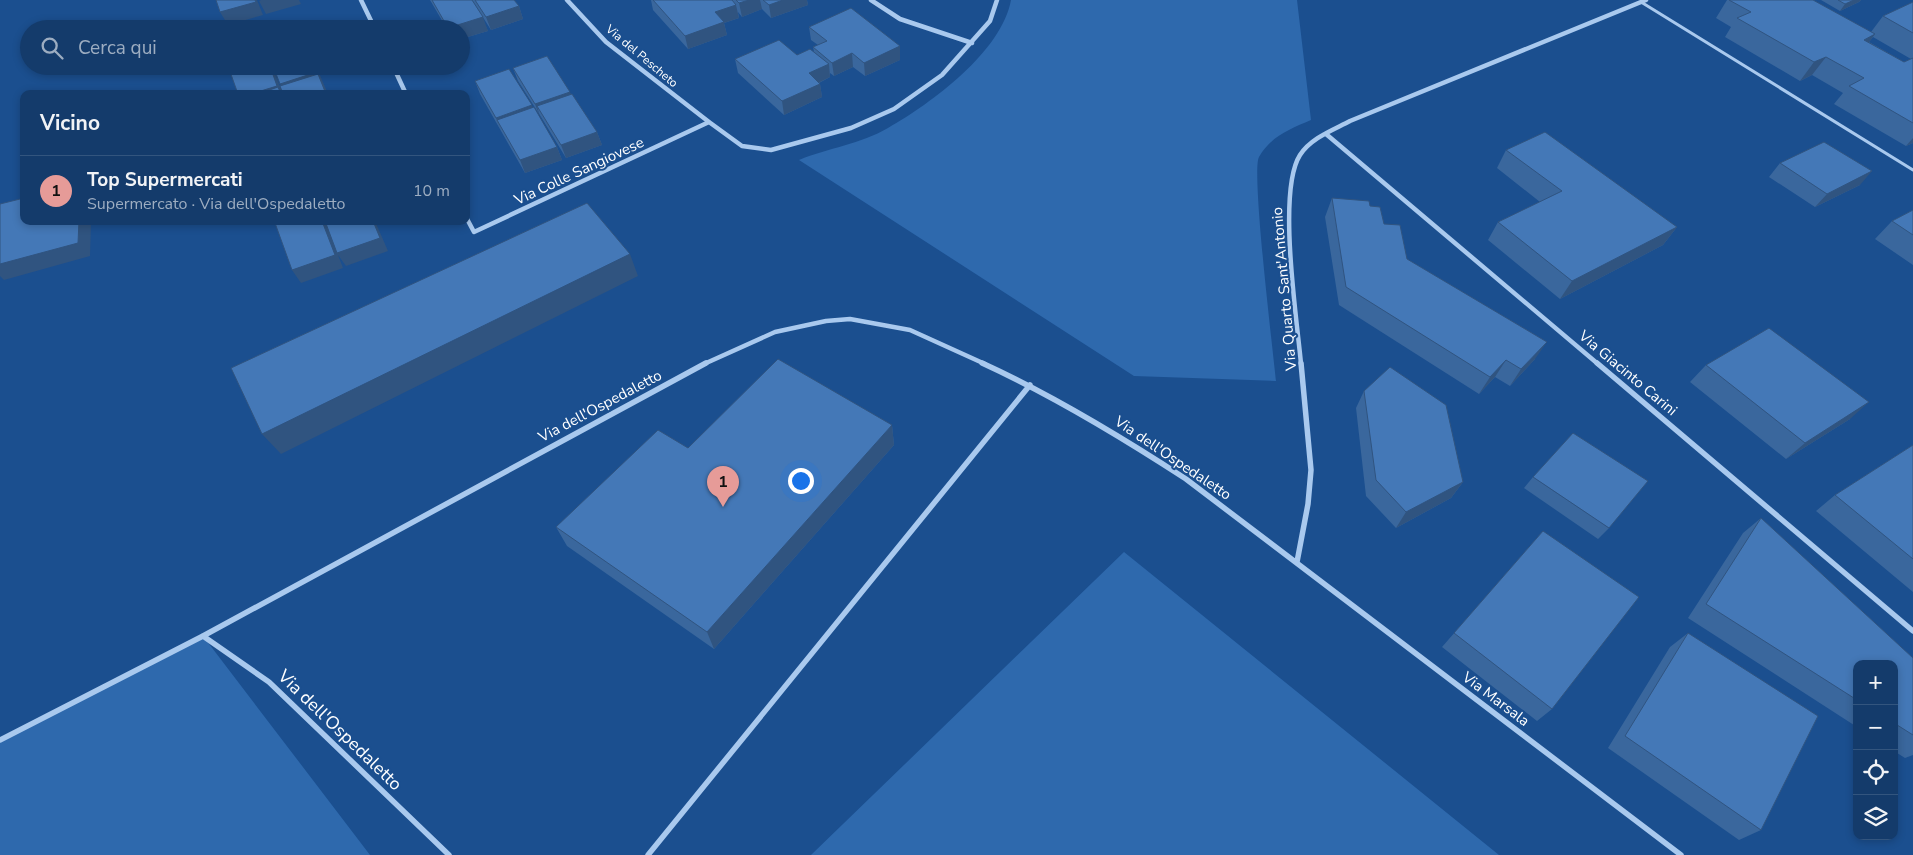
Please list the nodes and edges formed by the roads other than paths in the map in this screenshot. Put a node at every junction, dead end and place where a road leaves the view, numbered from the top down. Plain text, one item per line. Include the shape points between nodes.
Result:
1 (361, 0) edge
2 (567, 0) edge
3 (871, 0) edge
4 (997, 0) edge
5 (1646, 0) edge
6 (1640, 2) junction
7 (371, 20) edge
8 (972, 44) junction
9 (397, 75) edge
10 (404, 90) edge
11 (709, 122) junction
12 (1326, 134) junction
13 (1913, 170) edge
14 (470, 224) edge
15 (1030, 385) junction
16 (1296, 562) junction
17 (1913, 631) edge
18 (203, 636) junction
19 (0, 740) edge
20 (449, 855) edge
21 (648, 855) edge
22 (1681, 855) edge

1 - 7 street
2 - 11 street, Via del Pescheto via 606,42
3 - 8 street via 900,19
4 - 8 street, Via del Pescheto via 990,21
5 - 6 street, Via Quarto Sant'Antonio
6 - 12 street, Via Quarto Sant'Antonio via 1350,120
6 - 13 lane
8 - 11 street, Via del Pescheto via 942,75 894,109 851,128 771,150 742,146
9 - 10 street
11 - 14 street, Via Colle Sangiovese via 474,232
12 - 16 street, Via Quarto Sant'Antonio via 1312,142 1300,155 1294,166 1289,195 1289,230 1311,462 1308,504
12 - 17 street, Via Giacinto Carini
15 - 16 street, Via dell'Ospedaletto via 1122,437 1186,479
15 - 18 street, Via dell'Ospedaletto via 910,330 879,323 850,319 826,321 775,332 719,356
15 - 21 street
16 - 22 street, Via Marsala
18 - 19 street, Via dell'Ospedaletto
18 - 20 street, Via dell'Ospedaletto via 269,682

